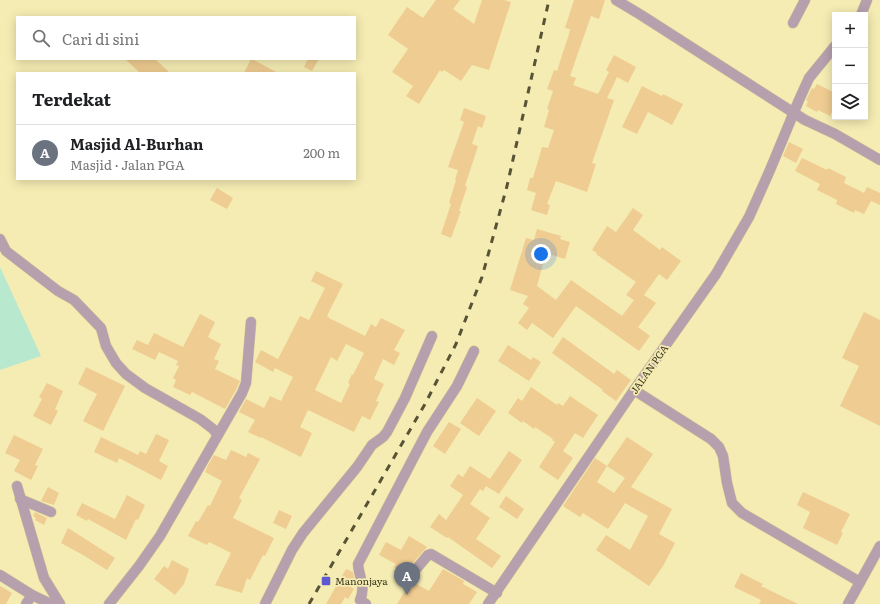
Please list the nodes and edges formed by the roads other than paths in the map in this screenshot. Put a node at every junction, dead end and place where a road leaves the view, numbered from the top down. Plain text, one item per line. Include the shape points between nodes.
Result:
1 (616, 0) edge
2 (805, 0) edge
3 (867, 0) edge
4 (862, 12) edge
5 (793, 22) dead end
6 (833, 48) edge
7 (792, 118) junction
8 (880, 160) edge
9 (0, 239) edge
10 (251, 322) dead end
11 (432, 336) dead end
12 (474, 352) dead end
13 (634, 390) junction
14 (217, 434) junction
15 (17, 486) dead end
16 (20, 499) junction
17 (51, 512) dead end
18 (880, 546) edge
19 (417, 568) dead end
20 (0, 575) edge
21 (860, 582) junction
22 (497, 593) junction
23 (32, 595) junction
24 (361, 603) edge
25 (26, 604) edge
26 (51, 604) edge
27 (60, 604) edge
28 (109, 604) edge
29 (265, 604) edge
30 (488, 604) edge
31 (848, 604) edge

1 - 7 street
2 - 5 street
3 - 4 street
6 - 7 street, JALAN PGA via 810,78
7 - 8 street via 835,134
7 - 13 street, JALAN PGA via 750,217 716,274
9 - 14 street via 6,251 58,291 74,300 101,328 109,351 126,374 145,388 200,419
10 - 14 street via 246,383
11 - 29 street via 387,432 372,445 303,533
12 - 24 street via 457,386 427,432 358,564 363,594
13 - 21 street via 711,439 719,447 732,504
13 - 22 street, JALAN PGA
14 - 28 street via 160,536
15 - 16 street
16 - 17 street
16 - 27 street via 44,578
18 - 21 street
19 - 22 street via 431,554
20 - 23 street
21 - 31 street
22 - 30 street, JALAN PGA
23 - 25 street
23 - 26 street

